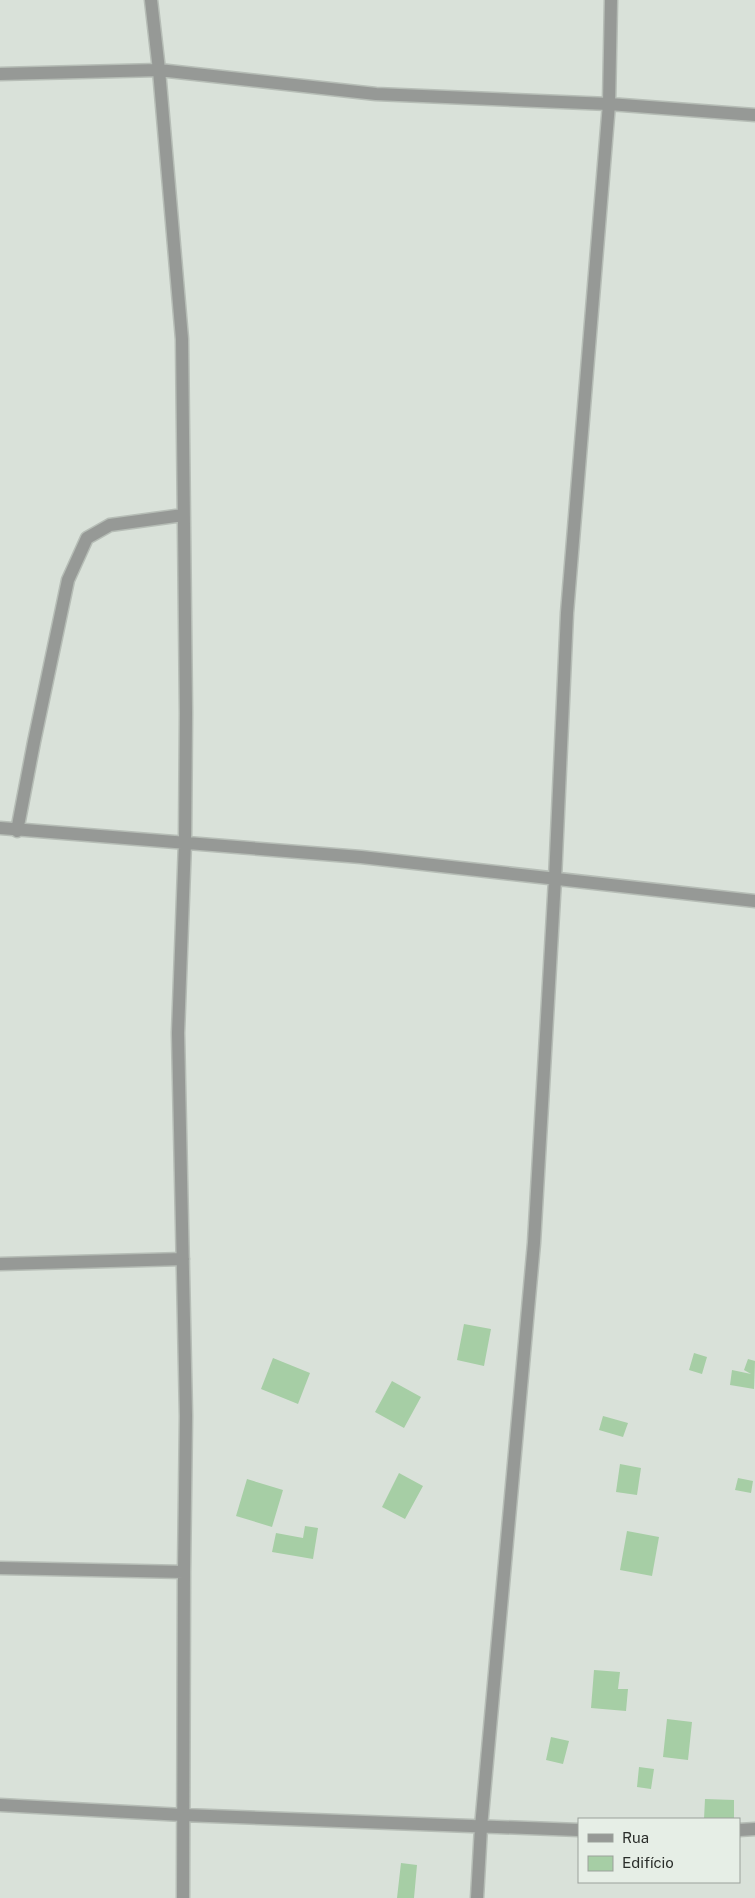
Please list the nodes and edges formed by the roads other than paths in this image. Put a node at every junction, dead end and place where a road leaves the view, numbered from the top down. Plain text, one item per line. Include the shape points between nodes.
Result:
1 (151, 0) edge
2 (611, 0) edge
3 (159, 70) junction
4 (0, 74) edge
5 (609, 104) junction
6 (755, 115) edge
7 (183, 515) junction
8 (0, 828) edge
9 (17, 830) junction
10 (185, 842) junction
11 (555, 879) junction
12 (755, 901) edge
13 (183, 1259) junction
14 (0, 1264) edge
15 (0, 1568) edge
16 (184, 1572) junction
17 (0, 1805) edge
18 (183, 1815) junction
19 (481, 1827) junction
20 (755, 1828) edge
21 (578, 1830) edge
22 (740, 1830) edge
23 (183, 1898) edge
24 (477, 1898) edge

1 - 3 street
2 - 5 street
3 - 4 street
3 - 5 street via 376,94
3 - 7 street via 182,339
5 - 6 street
5 - 11 street via 567,613
7 - 9 street via 110,524 87,538 68,580
7 - 10 street
8 - 9 street
9 - 10 street
10 - 11 street
10 - 13 street via 178,1033
11 - 12 street
11 - 19 street via 534,1244
13 - 14 street
13 - 16 street
15 - 16 street
16 - 18 street
17 - 18 street
18 - 19 street
18 - 23 street
19 - 21 street
19 - 24 street
20 - 22 street

